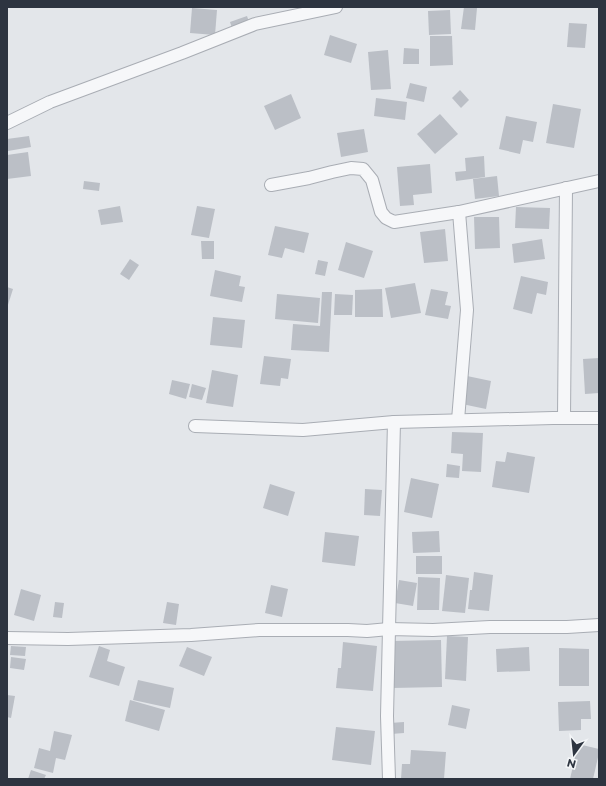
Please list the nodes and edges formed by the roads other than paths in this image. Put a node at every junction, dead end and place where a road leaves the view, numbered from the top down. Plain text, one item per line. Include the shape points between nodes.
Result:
1 (336, 7) edge
2 (7, 123) edge
3 (599, 181) edge
4 (271, 185) dead end
5 (566, 188) junction
6 (459, 212) junction
7 (564, 418) junction
8 (599, 418) edge
9 (458, 420) junction
10 (394, 422) junction
11 (195, 426) dead end
12 (599, 625) edge
13 (389, 629) junction
14 (7, 638) edge
15 (389, 779) edge

1 - 2 street via 255,24 50,102
3 - 5 street
4 - 6 street via 351,168 363,169 372,180 380,212 394,222
5 - 6 street
5 - 7 street
6 - 9 street via 467,310
7 - 8 street
7 - 9 street
9 - 10 street
10 - 11 street via 303,430
10 - 13 street
12 - 13 street
13 - 14 street via 259,630 147,637
13 - 15 street

